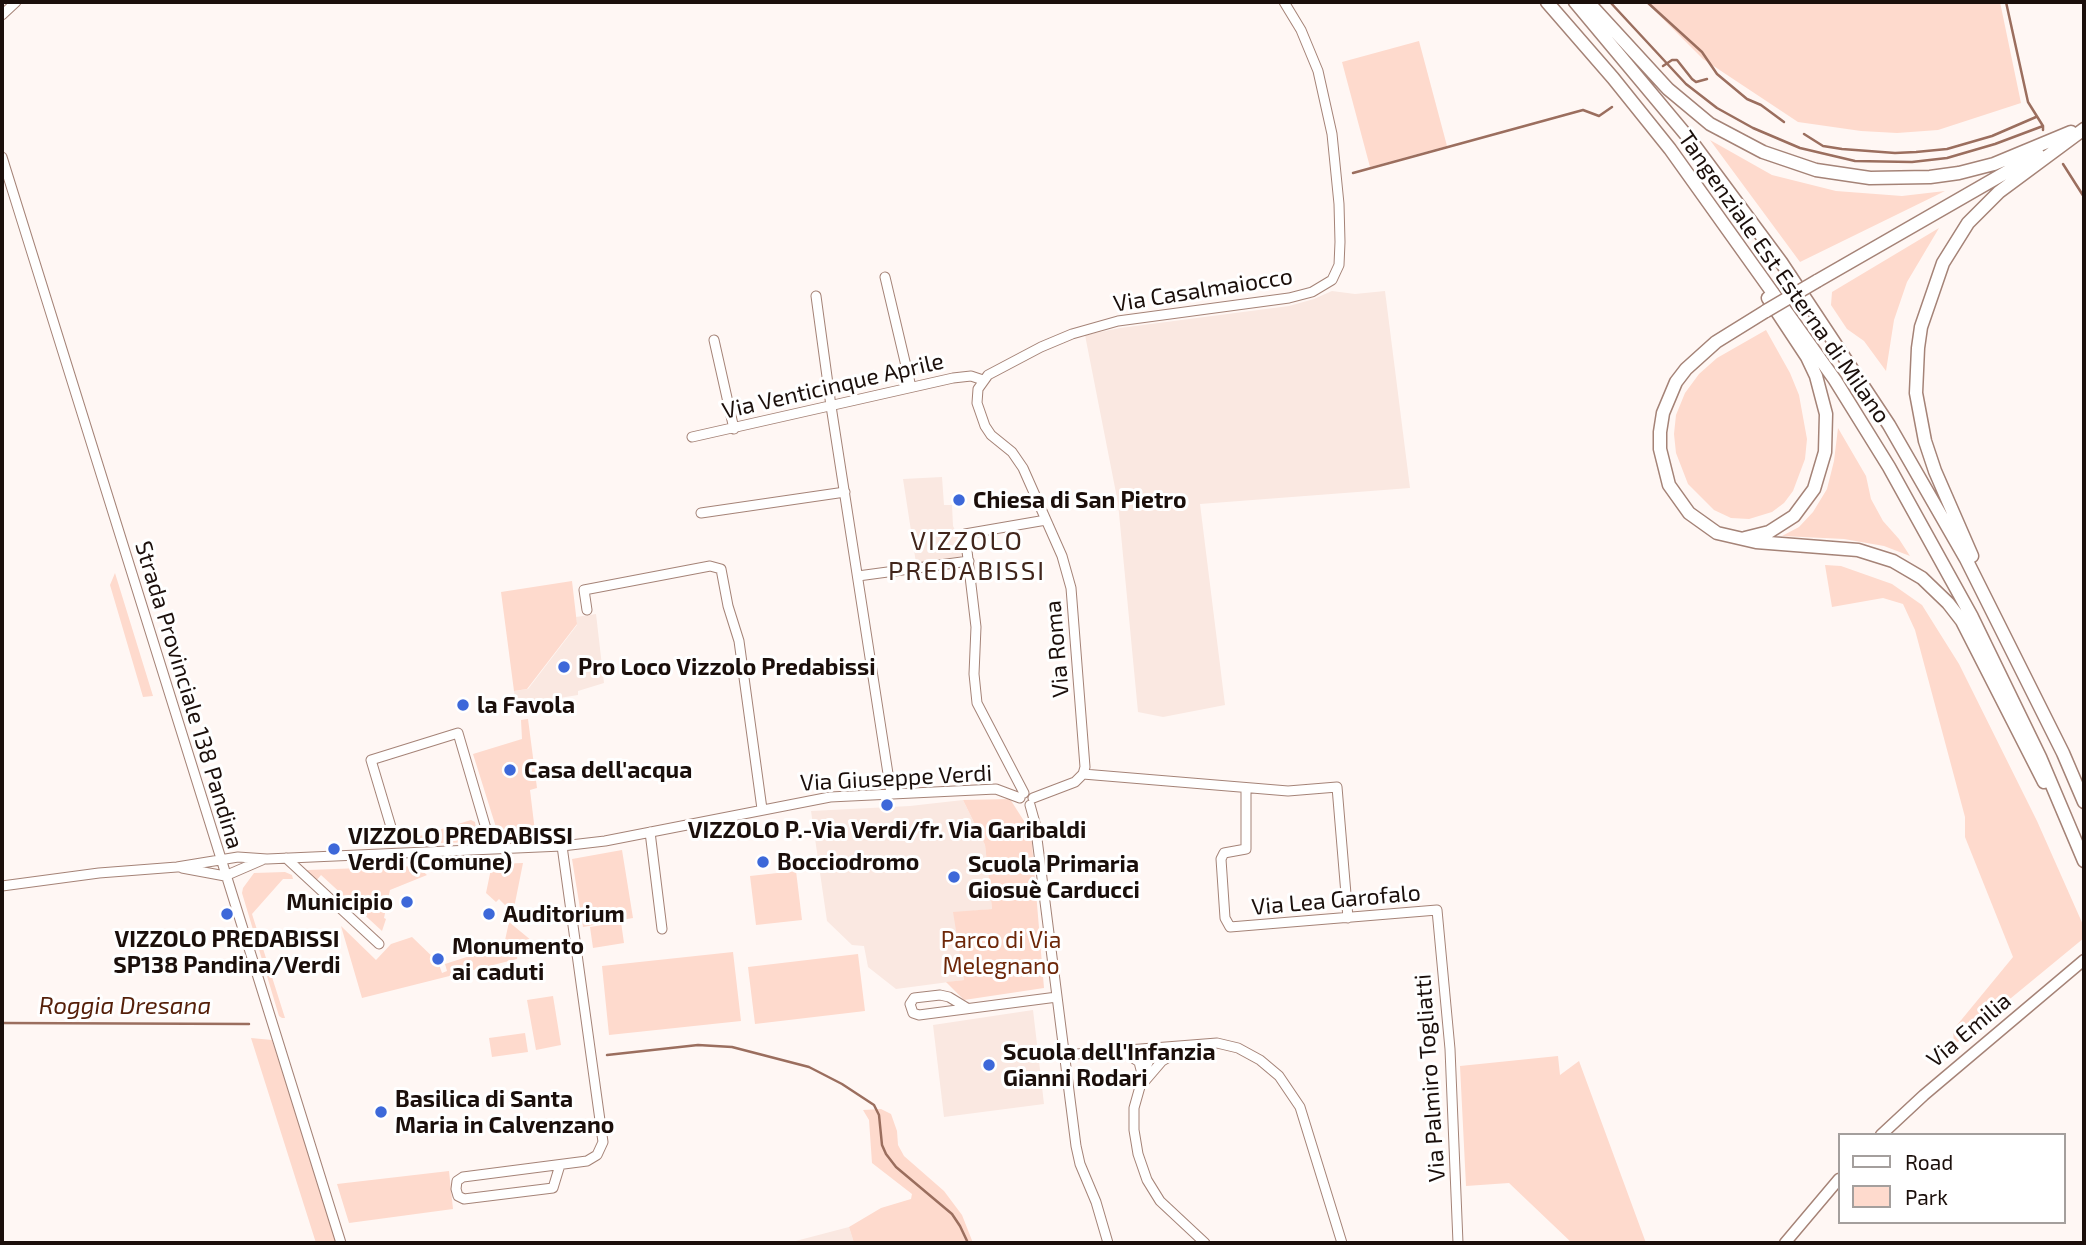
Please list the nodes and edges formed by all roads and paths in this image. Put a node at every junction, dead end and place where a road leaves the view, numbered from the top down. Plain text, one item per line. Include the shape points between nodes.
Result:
1 (16, 2) edge
2 (1284, 2) edge
3 (1547, 2) edge
4 (1575, 2) edge
5 (1588, 2) edge
6 (2, 15) edge
7 (2084, 128) edge
8 (2, 157) edge
9 (1718, 213) junction
10 (885, 277) dead end
11 (816, 296) dead end
12 (714, 340) dead end
13 (983, 380) junction
14 (911, 387) junction
15 (831, 405) junction
16 (734, 429) junction
17 (692, 438) dead end
18 (845, 492) junction
19 (701, 513) dead end
20 (1046, 520) junction
21 (1741, 539) junction
22 (969, 561) junction
23 (858, 576) junction
24 (587, 610) dead end
25 (2014, 652) junction
26 (1083, 774) junction
27 (1246, 789) junction
28 (891, 793) junction
29 (1027, 799) junction
30 (2084, 802) edge
31 (2060, 805) junction
32 (762, 809) junction
33 (650, 832) junction
34 (394, 837) dead end
35 (562, 846) junction
36 (492, 849) junction
37 (220, 859) junction
38 (267, 859) junction
39 (286, 859) junction
40 (2084, 862) edge
41 (177, 867) junction
42 (225, 876) junction
43 (2, 886) edge
44 (1437, 910) joint
45 (1348, 918) junction
46 (662, 929) dead end
47 (379, 944) dead end
48 (2084, 960) edge
49 (1056, 997) junction
50 (967, 1008) junction
51 (1191, 1045) junction
52 (1158, 1047) junction
53 (1119, 1051) junction
54 (1064, 1055) junction
55 (1156, 1067) junction
56 (1142, 1077) junction
57 (1139, 1090) junction
58 (1883, 1133) edge
59 (560, 1165) junction
60 (1838, 1180) edge
61 (341, 1243) edge
62 (1108, 1243) edge
63 (1205, 1243) edge
64 (1342, 1243) edge
65 (1458, 1243) edge
66 (1784, 1243) edge

1 - 6 street
2 - 13 street, Via Casalmaiocco via 1318,71 1332,134 1339,204 1337,271 1312,292 1289,298 1118,321 1052,342
3 - 9 highway, Tangenziale Est Esterna di Milano
4 - 25 highway, Tangenziale Est Esterna di Milano via 1692,142 1808,301 1913,465
5 - 7 highway via 1668,89 1710,124 1763,152 1816,170 1870,178 1958,173 1994,164
7 - 21 highway, bridge via 1766,311 1716,342 1686,369 1669,396 1660,432 1663,467 1679,501 1703,524
7 - 25 highway via 1999,192 1968,223 1933,286 1917,348 1916,393 1925,441
8 - 37 street, Strada Provinciale 138 Pandina
9 - 21 highway via 1807,357 1826,414 1822,470 1805,504 1782,525
9 - 31 highway, Tangenziale Est Esterna di Milano via 1814,349 1900,485 1999,669
10 - 14 street
11 - 15 street
12 - 16 street
13 - 14 street, Via Venticinque Aprile via 965,376
13 - 20 street, Via Roma via 977,402 985,426 1018,459
14 - 15 street, Via Venticinque Aprile
15 - 16 street, Via Venticinque Aprile
15 - 18 street
16 - 17 street, Via Venticinque Aprile
18 - 19 street
18 - 23 street
20 - 22 street via 965,534
20 - 26 street, Via Roma via 1071,588
21 - 31 highway via 1858,550 1893,561 1922,578 1962,621 2029,757
22 - 23 street
22 - 29 street via 977,703
23 - 28 street
24 - 32 street via 584,590 710,566 721,569 740,641
25 - 30 highway, Tangenziale Est Esterna di Milano
26 - 27 street
26 - 29 street via 1072,783
27 - 45 street via 1337,787
27 - 45 street, Via Lea Garofalo via 1246,849 1224,853 1221,859 1227,923 1234,927
28 - 29 street, Via Giuseppe Verdi via 996,789
28 - 32 street, Via Giuseppe Verdi via 825,797
29 - 49 street via 1035,819
31 - 40 highway, Tangenziale Est Esterna di Milano
32 - 33 street, Via Giuseppe Verdi
33 - 35 street, Via Giuseppe Verdi
33 - 46 street
34 - 36 street via 371,760 458,733
35 - 36 street, Via Giuseppe Verdi
35 - 59 street via 603,1142 597,1155 587,1161
36 - 39 street, Via Giuseppe Verdi
37 - 38 street, Via Giuseppe Verdi
37 - 41 street, Via Giuseppe Verdi
37 - 42 street, Strada Provinciale 138 Pandina
38 - 39 street, Via Giuseppe Verdi
38 - 42 street
39 - 47 street
41 - 42 street
41 - 43 street
42 - 61 street, Strada Provinciale 138 Pandina
44 - 45 street, Via Lea Garofalo
44 - 65 street, Via Palmiro Togliatti
48 - 58 main road, Via Emilia
49 - 50 street
49 - 54 street
50 - 50 street via 940,995 915,998 910,1004 912,1013 919,1015
51 - 52 street
51 - 55 street
51 - 64 street via 1217,1043 1238,1048 1270,1067 1287,1086 1305,1118
52 - 53 street
52 - 55 street
52 - 56 street
53 - 54 street
53 - 56 street via 1136,1058
54 - 62 street via 1078,1159
55 - 57 street
56 - 57 street
57 - 63 street via 1134,1130 1144,1173 1160,1201
59 - 59 street via 463,1177 456,1189 464,1199 553,1188
60 - 66 main road

